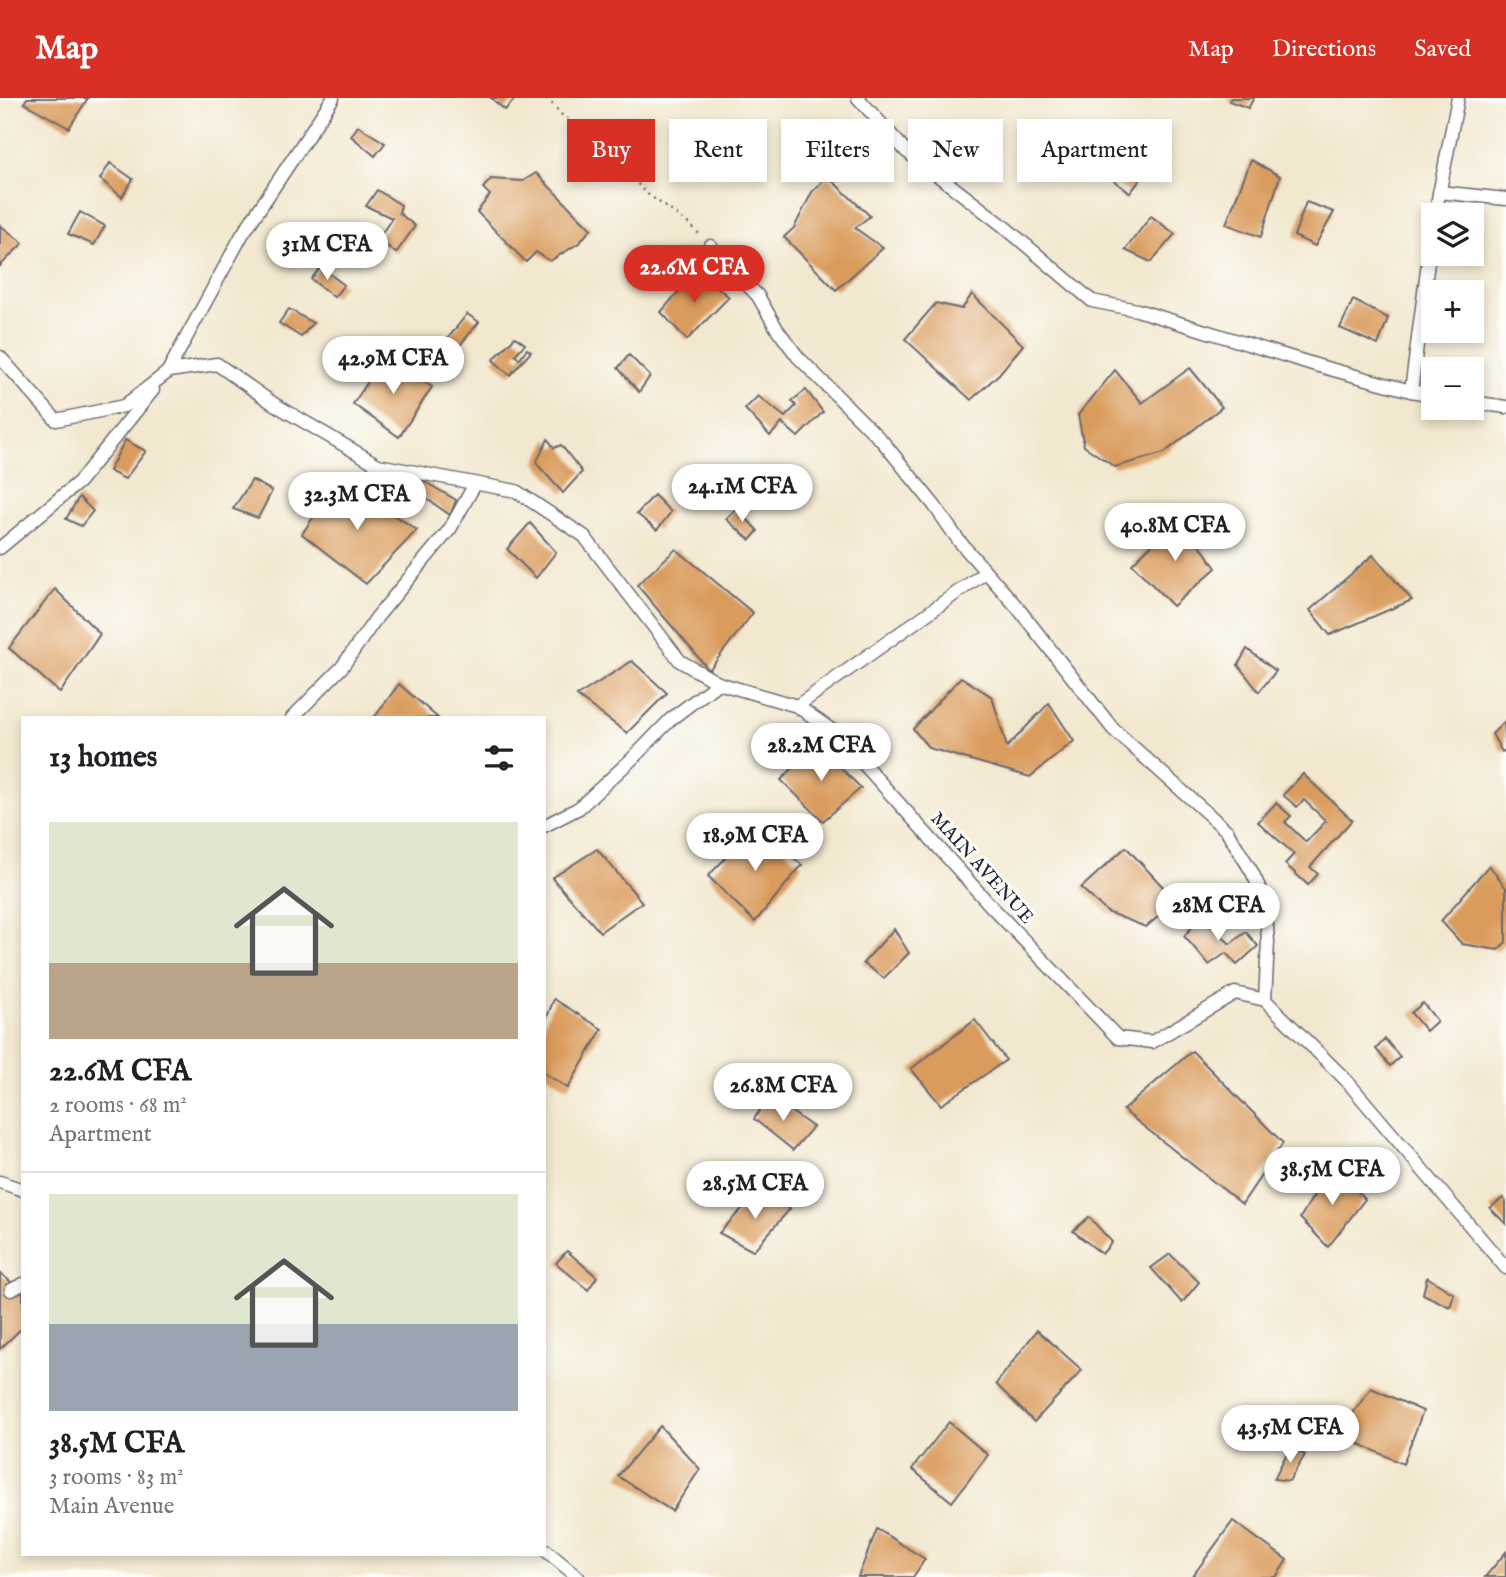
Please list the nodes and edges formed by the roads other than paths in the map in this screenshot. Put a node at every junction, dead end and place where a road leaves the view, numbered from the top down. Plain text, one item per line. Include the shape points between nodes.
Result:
1 (332, 98) edge
2 (858, 98) edge
3 (1458, 98) edge
4 (1439, 192) junction
5 (1506, 199) edge
6 (1437, 203) edge
7 (710, 246) road end
8 (1428, 266) edge
9 (0, 357) edge
10 (169, 371) junction
11 (1411, 391) junction
12 (1421, 393) edge
13 (1484, 404) edge
14 (1506, 408) edge
15 (475, 484) junction
16 (0, 548) edge
17 (986, 572) junction
18 (718, 683) junction
19 (797, 706) junction
20 (294, 716) edge
21 (546, 825) edge
22 (1265, 1000) junction
23 (0, 1182) edge
24 (21, 1190) edge
25 (1506, 1268) edge
26 (21, 1284) edge
27 (10, 1290) dead end
28 (546, 1551) edge
29 (578, 1577) edge

1 - 10 street via 242,235
2 - 11 street via 906,150 1092,301 1137,310
3 - 4 street
4 - 5 street
4 - 6 street
7 - 17 street via 758,296 798,357 883,442
8 - 11 street
9 - 10 street, MAIN AVENUE via 56,420 124,406
10 - 15 street, MAIN AVENUE via 217,363 274,404 378,465
10 - 16 street via 79,482
11 - 12 street
13 - 14 street
15 - 18 street, MAIN AVENUE via 516,491 583,536 680,661
15 - 20 street via 450,529 342,667
17 - 19 street
17 - 22 street via 1113,729 1227,831 1265,900
18 - 19 street, MAIN AVENUE
18 - 21 street via 671,719 579,808
19 - 22 street, MAIN AVENUE via 836,733 990,905 1118,1038 1153,1042 1235,993
22 - 25 street via 1346,1080
23 - 24 street
26 - 27 street
28 - 29 street

